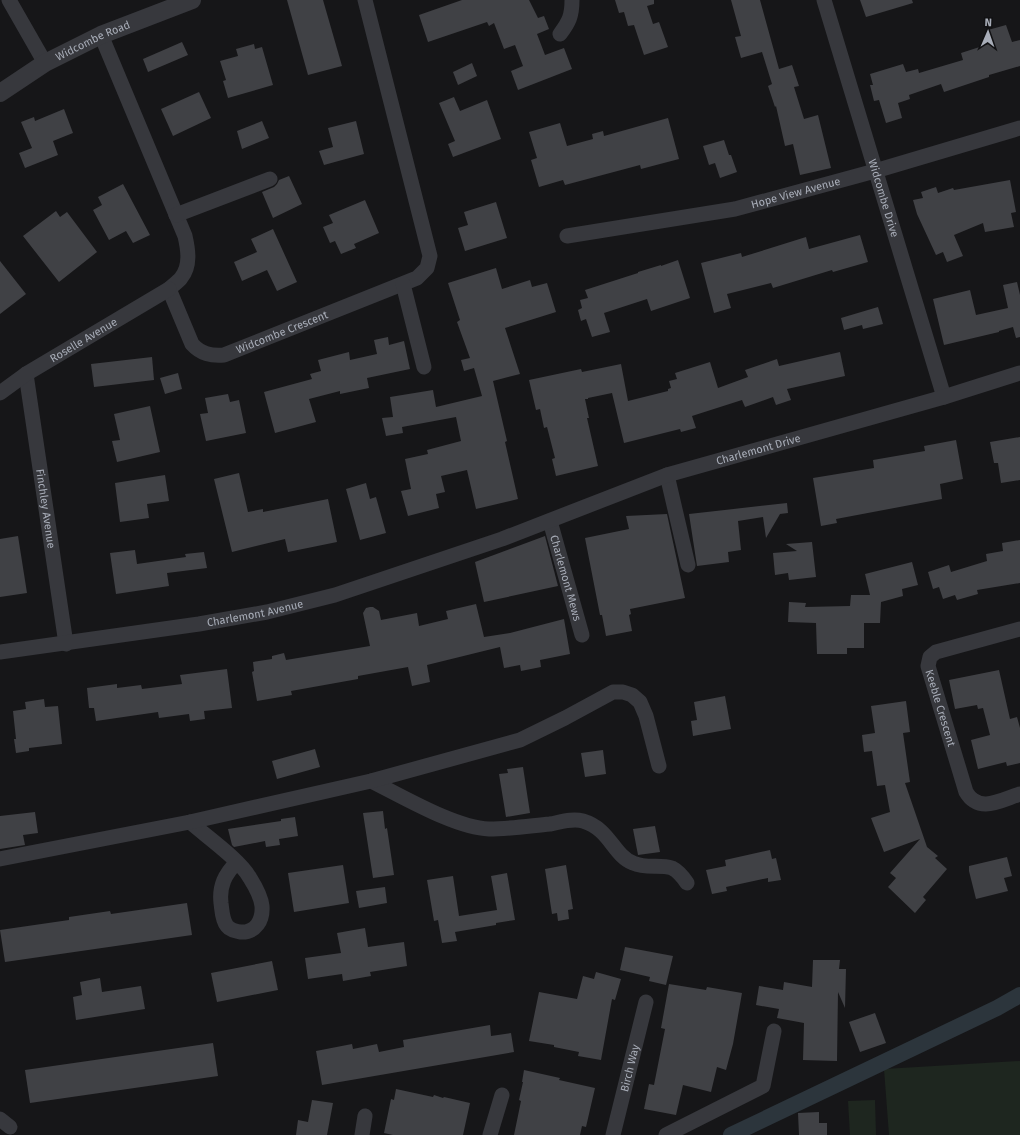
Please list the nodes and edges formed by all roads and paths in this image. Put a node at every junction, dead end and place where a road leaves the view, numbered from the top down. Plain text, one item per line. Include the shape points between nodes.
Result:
1 (8, 0) edge
2 (192, 0) edge
3 (365, 0) edge
4 (572, 0) edge
5 (824, 0) edge
6 (560, 34) dead end
7 (101, 35) junction
8 (45, 63) junction
9 (0, 93) edge
10 (1020, 128) edge
11 (875, 171) junction
12 (270, 179) dead end
13 (176, 215) junction
14 (566, 236) dead end
15 (403, 284) junction
16 (169, 289) junction
17 (424, 367) dead end
18 (1020, 373) edge
19 (26, 374) junction
20 (0, 393) edge
21 (944, 397) junction
22 (667, 475) junction
23 (550, 521) junction
24 (502, 540) joint
25 (688, 565) dead end
26 (1020, 629) edge
27 (582, 635) dead end
28 (66, 644) junction
29 (0, 652) edge
30 (659, 766) dead end
31 (371, 781) junction
32 (1020, 794) edge
33 (190, 822) junction
34 (0, 859) edge
35 (237, 862) dead end
36 (687, 883) dead end
37 (646, 1002) dead end
38 (774, 1031) dead end
39 (502, 1095) dead end
40 (365, 1116) dead end
41 (692, 1129) edge
42 (362, 1135) edge
43 (490, 1135) edge
44 (613, 1135) edge
45 (666, 1135) edge

1 - 8 street
2 - 7 street, Widcombe Road
3 - 15 street, Widcombe Crescent via 430,256 427,268 417,278
4 - 6 street via 569,21
5 - 11 street, Widcombe Drive
7 - 8 street, Widcombe Road
7 - 13 street
8 - 9 street, Widcombe Road
10 - 11 street, Hope View Avenue
11 - 14 street, Hope View Avenue via 735,209
11 - 21 street, Widcombe Drive
12 - 13 street
13 - 16 street via 185,236 188,262 183,276
15 - 16 street, Widcombe Crescent via 224,355 215,356 198,350 192,344
15 - 17 street
16 - 19 street, Roselle Avenue
18 - 21 street, Charlemont Drive
19 - 20 street, Roselle Avenue
19 - 28 street, Finchley Avenue
21 - 22 street, Charlemont Drive
22 - 23 street, Charlemont Drive
22 - 25 street
23 - 24 street, Charlemont Drive
23 - 27 street, Charlemont Mews
24 - 28 street, Charlemont Avenue via 335,595 267,612
26 - 32 street, Keeble Crescent via 936,652 930,657 928,666 969,797 980,804 986,804
28 - 29 street, Charlemont Avenue
30 - 31 street via 640,702 632,695 613,692 520,740
31 - 33 street
31 - 36 street via 440,815 487,829 511,829 568,820 591,824 601,830 629,862 639,866 673,868
33 - 34 street
33 - 35 street
37 - 44 street, Birch Way
38 - 41 street via 763,1086
39 - 43 street
40 - 42 street
41 - 45 street

